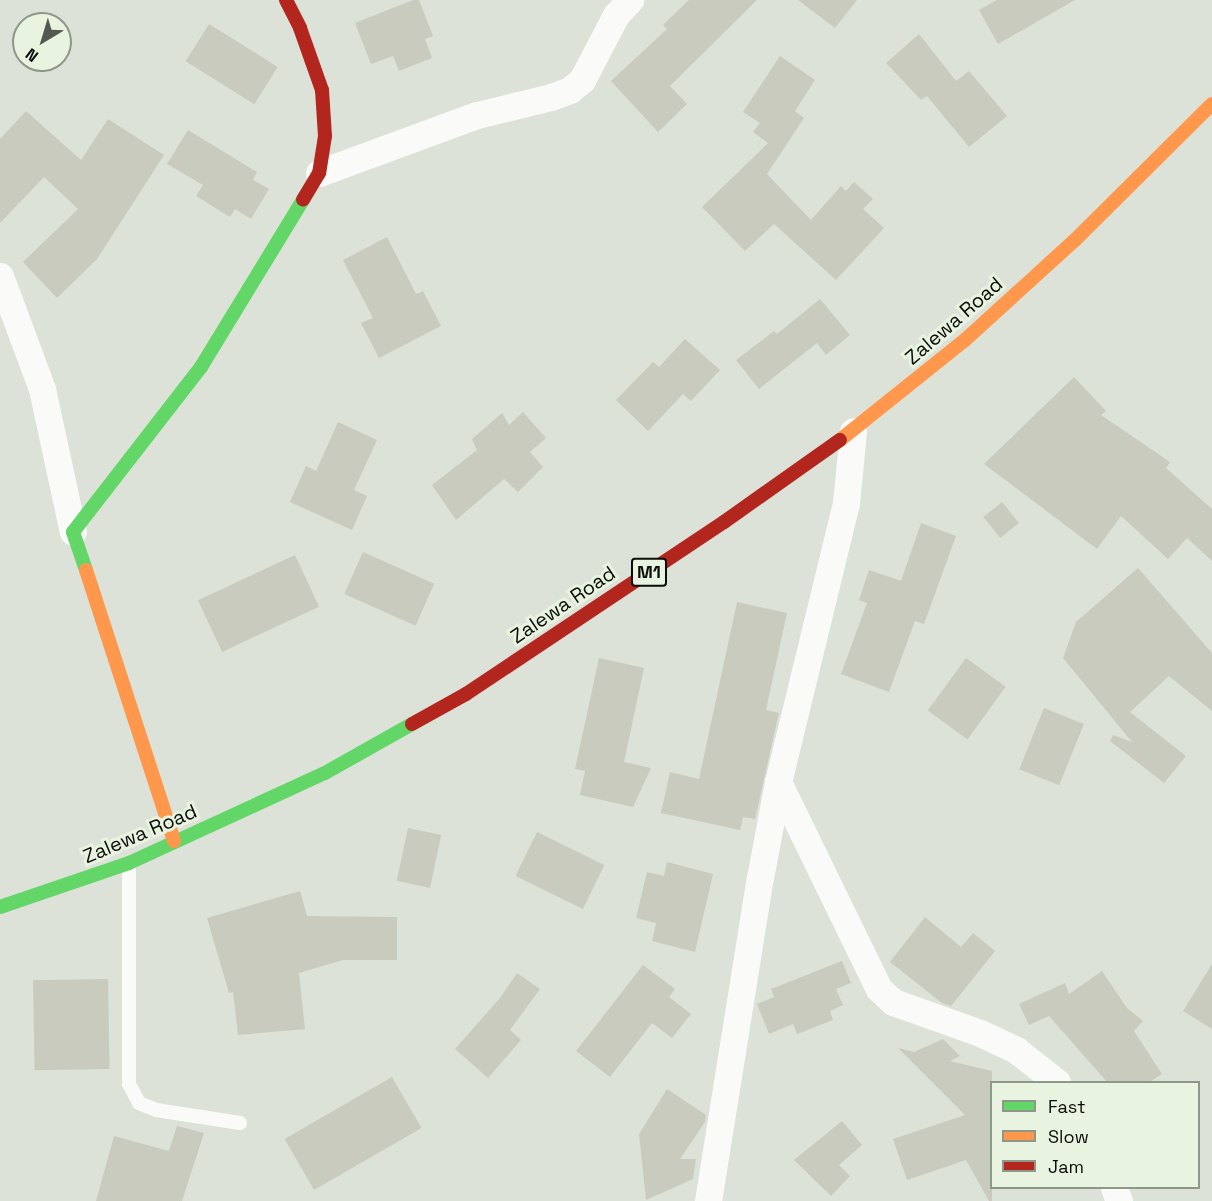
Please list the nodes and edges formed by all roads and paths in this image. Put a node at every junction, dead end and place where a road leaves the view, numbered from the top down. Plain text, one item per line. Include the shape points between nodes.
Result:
1 (286, 0) edge
2 (630, 0) edge
3 (1212, 104) edge
4 (320, 173) junction
5 (0, 276) edge
6 (853, 431) junction
7 (74, 532) junction
8 (778, 782) junction
9 (174, 842) junction
10 (129, 863) junction
11 (0, 907) edge
12 (1054, 1081) edge
13 (240, 1123) dead end
14 (708, 1201) edge

1 - 4 main road via 322,90 325,136
2 - 4 street via 616,15 582,80 570,90 477,115
3 - 6 main road, Zalewa Road / M1 via 1067,248 965,340
4 - 7 main road via 201,368
5 - 7 street via 42,389
6 - 8 street via 846,503
6 - 9 main road, Zalewa Road / M1 via 466,694 325,773
7 - 9 main road
8 - 12 street via 879,989 893,1002 1016,1050
8 - 14 street
9 - 10 main road, Zalewa Road / M1
10 - 11 main road, Zalewa Road / M1
10 - 13 lane via 129,1084 139,1103 156,1110

